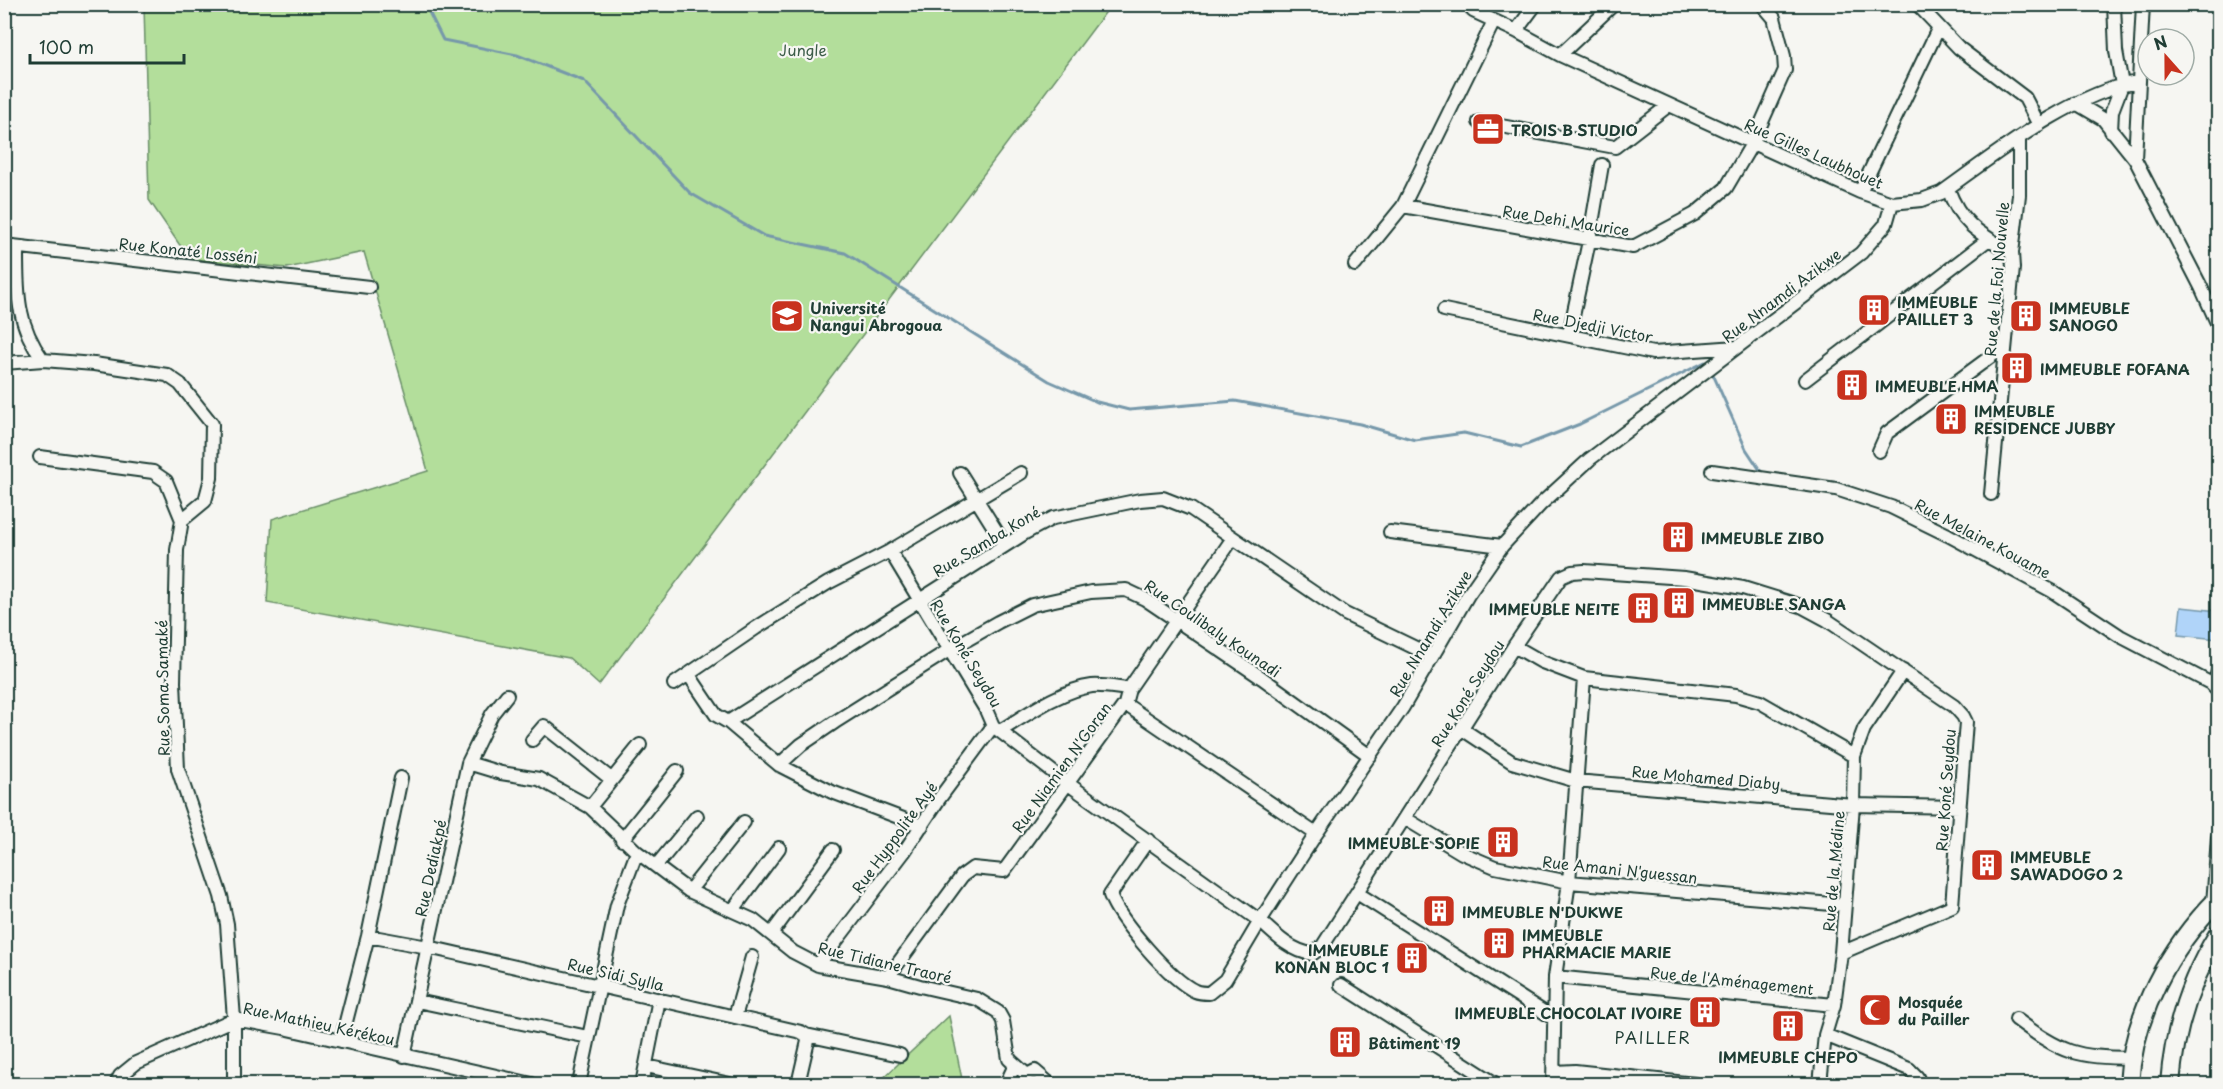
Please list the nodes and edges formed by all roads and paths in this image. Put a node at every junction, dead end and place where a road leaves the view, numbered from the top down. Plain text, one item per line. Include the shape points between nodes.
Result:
1 (1536, 4) edge
2 (1614, 4) edge
3 (1762, 4) edge
4 (1917, 4) edge
5 (2115, 4) edge
6 (2143, 4) edge
7 (1473, 11) dead end
8 (1494, 21) junction
9 (1939, 27) junction
10 (2141, 27) edge
11 (1516, 31) junction
12 (1560, 55) junction
13 (2136, 82) edge
14 (2122, 85) junction
15 (2137, 87) edge
16 (2076, 103) junction
17 (1669, 105) junction
18 (1479, 122) dead end
19 (2039, 125) junction
20 (2111, 130) junction
21 (2019, 139) junction
22 (1753, 142) junction
23 (2135, 159) junction
24 (1602, 165) dead end
25 (1948, 189) junction
26 (1860, 192) junction
27 (1892, 203) junction
28 (1403, 206) junction
29 (1989, 239) junction
30 (1589, 241) junction
31 (11, 246) edge
32 (2012, 253) junction
33 (1356, 265) dead end
34 (369, 287) dead end
35 (1444, 310) dead end
36 (2218, 325) edge
37 (1569, 335) junction
38 (1738, 346) junction
39 (2005, 346) junction
40 (43, 360) junction
41 (4, 363) edge
42 (1805, 380) dead end
43 (1879, 451) dead end
44 (40, 457) dead end
45 (1712, 471) dead end
46 (960, 473) dead end
47 (1021, 473) dead end
48 (1991, 494) dead end
49 (977, 501) junction
50 (182, 520) junction
51 (1390, 532) dead end
52 (1233, 538) junction
53 (1005, 545) junction
54 (1502, 546) junction
55 (890, 551) junction
56 (918, 599) junction
57 (1176, 621) junction
58 (1514, 646) junction
59 (949, 650) junction
60 (1432, 656) junction
61 (1903, 671) junction
62 (2218, 671) edge
63 (689, 675) junction
64 (1584, 678) junction
65 (674, 684) dead end
66 (2216, 688) edge
67 (1129, 689) junction
68 (507, 695) dead end
69 (1125, 704) junction
70 (728, 722) junction
71 (997, 729) junction
72 (1462, 729) junction
73 (532, 740) dead end
74 (640, 745) dead end
75 (1370, 756) junction
76 (1854, 756) junction
77 (468, 763) junction
78 (778, 765) junction
79 (677, 771) dead end
80 (401, 777) dead end
81 (611, 779) junction
82 (1576, 781) junction
83 (1067, 783) junction
84 (1853, 805) junction
85 (590, 807) junction
86 (1960, 807) junction
87 (697, 816) dead end
88 (1406, 819) junction
89 (744, 822) dead end
90 (922, 826) junction
91 (1316, 834) junction
92 (2218, 837) edge
93 (622, 840) junction
94 (1148, 840) junction
95 (779, 848) dead end
96 (833, 850) dead end
97 (637, 852) junction
98 (656, 866) junction
99 (1569, 882) junction
100 (689, 891) junction
101 (1357, 893) junction
102 (2216, 902) edge
103 (1844, 905) junction
104 (734, 910) junction
105 (1260, 921) junction
106 (772, 933) junction
107 (2218, 935) edge
108 (368, 936) junction
109 (428, 947) junction
110 (1841, 953) junction
111 (752, 957) dead end
112 (818, 965) junction
113 (888, 976) junction
114 (1555, 977) junction
115 (1341, 985) dead end
116 (599, 986) junction
117 (659, 999) junction
118 (417, 1001) junction
119 (1834, 1005) junction
120 (735, 1017) junction
121 (1553, 1018) junction
122 (2016, 1019) dead end
123 (234, 1020) junction
124 (806, 1035) junction
125 (1825, 1035) junction
126 (588, 1037) junction
127 (341, 1041) junction
128 (900, 1055) dead end
129 (404, 1056) junction
130 (2133, 1058) junction
131 (1015, 1065) junction
132 (646, 1066) junction
133 (1553, 1078) edge
134 (487, 1080) edge
135 (116, 1084) edge
136 (234, 1084) edge
137 (532, 1084) edge
138 (579, 1084) edge
139 (642, 1084) edge
140 (730, 1084) edge
141 (798, 1084) edge
142 (1005, 1084) edge
143 (1050, 1084) edge
144 (1496, 1084) edge
145 (1695, 1084) edge
146 (1820, 1084) edge
147 (1920, 1084) edge
148 (2129, 1084) edge
149 (2170, 1084) edge

1 - 11 street
2 - 12 street
3 - 22 street, Rue Dehi Maurice via 1774,18 1785,70
4 - 9 street
5 - 14 street via 2116,51
6 - 10 street
7 - 8 street, Rue Gilles Laubhouet
8 - 11 street, Rue Gilles Laubhouet
8 - 28 street
9 - 19 street via 1959,48 2025,98
9 - 26 street
11 - 12 street, Rue Gilles Laubhouet
12 - 17 street, Rue Gilles Laubhouet
13 - 14 street, Rue Gilles Laubhouet
14 - 16 street, Rue Gilles Laubhouet
14 - 20 street via 2112,111
15 - 23 street
16 - 19 street, Rue Gilles Laubhouet
16 - 20 street via 2103,119
17 - 18 street via 1615,147
17 - 22 street, Rue Gilles Laubhouet
19 - 21 street, Rue Gilles Laubhouet
20 - 23 street
21 - 25 street, Rue Gilles Laubhouet
21 - 32 street, Rue de la Foi Nouvelle via 2019,195
22 - 26 street, Rue Gilles Laubhouet
22 - 30 street, Rue Dehi Maurice via 1726,188 1695,214 1633,247
23 - 36 street
24 - 30 street
25 - 27 street, Rue Gilles Laubhouet via 1922,200
25 - 29 street via 1966,222
26 - 27 street, Rue Gilles Laubhouet
27 - 38 street, Rue Nnamdi Azikwe via 1886,224 1862,253
28 - 30 street, Rue Dehi Maurice
28 - 33 street
29 - 32 street
29 - 42 street
30 - 37 street
31 - 34 street, Rue Konaté Losséni
31 - 40 street via 17,297 31,344
32 - 39 street, Rue de la Foi Nouvelle
35 - 37 street, Rue Djedji Victor
37 - 38 street, Rue Djedji Victor via 1653,353
38 - 54 street, Rue Nnamdi Azikwe via 1590,459
39 - 43 street via 1887,433
39 - 48 street, Rue de la Foi Nouvelle
40 - 41 street
40 - 50 street via 167,375 180,384 212,424 211,478 205,501
44 - 50 street via 153,472 165,481
45 - 66 street, Rue Melaine Kouame via 1836,489 1891,507 2052,591 2120,636
46 - 49 street
47 - 49 street
49 - 53 street
49 - 55 street
50 - 123 street, Rue Soma Samaké via 177,550 174,682 178,769 227,924
51 - 54 street
52 - 53 street, Rue Samba Koné via 1191,509 1163,498 1053,518
52 - 57 street, Rue Niamien N'Goran
52 - 60 street, Rue Samba Koné via 1345,614
53 - 56 street, Rue Samba Koné
54 - 60 street, Rue Nnamdi Azikwe
55 - 56 street, Rue Koné Seydou
55 - 63 street via 801,600
56 - 59 street, Rue Koné Seydou
56 - 70 street, Rue Samba Koné
57 - 59 street, Rue Coulibaly Kounadi via 1126,590 1091,592 1032,605
57 - 67 street, Rue Niamien N'Goran
57 - 75 street, Rue Coulibaly Kounadi
58 - 61 street, Rue Koné Seydou via 1556,582 1572,572 1584,571 1684,578 1743,588 1783,600 1827,620
58 - 64 street
58 - 72 street, Rue Koné Seydou
59 - 71 street, Rue Koné Seydou
59 - 78 street, Rue Coulibaly Kounadi via 835,722
60 - 75 street, Rue Nnamdi Azikwe
61 - 76 street, Rue de la Médine via 1864,729
61 - 86 street, Rue Koné Seydou via 1954,706 1966,722
62 - 66 street
63 - 65 street
63 - 70 street via 716,715
64 - 76 street via 1736,695 1760,702
64 - 82 street
67 - 69 street, Rue Niamien N'Goran
67 - 71 street via 1084,688
68 - 77 street, Rue Dediakpé via 492,714
69 - 83 street, Rue Niamien N'Goran
69 - 91 street
70 - 78 street
71 - 83 street, Rue Koné Seydou
71 - 90 street, Rue Hyppolite Ayé via 939,799
72 - 82 street, Rue Mohamed Diaby via 1512,762
72 - 88 street, Rue Koné Seydou
73 - 81 street via 544,726
74 - 81 street
75 - 91 street, Rue Nnamdi Azikwe
76 - 84 street, Rue de la Médine
77 - 85 street, Rue Tidiane Traoré via 539,779
77 - 109 street, Rue Dediakpé
78 - 90 street via 832,792
79 - 93 street
80 - 108 street
81 - 85 street
82 - 84 street, Rue Mohamed Diaby
82 - 99 street
83 - 94 street, Rue Koné Seydou
83 - 113 street, Rue Niamien N'Goran via 1004,871 973,868 962,876
84 - 86 street, Rue Mohamed Diaby
84 - 103 street, Rue de la Médine
85 - 93 street, Rue Tidiane Traoré
86 - 110 street, Rue Koné Seydou via 1952,906
87 - 98 street
88 - 99 street, Rue Amani N'guessan via 1462,853 1496,867
88 - 101 street, Rue Koné Seydou
89 - 100 street
90 - 112 street, Rue Hyppolite Ayé
91 - 105 street, Rue Nnamdi Azikwe
92 - 102 street
93 - 97 street, Rue Tidiane Traoré
94 - 105 street, Rue Koné Seydou
94 - 105 street, Rue Nnamdi Azikwe via 1110,895 1124,920 1163,966 1188,987 1209,993 1218,987
95 - 104 street
96 - 106 street
97 - 98 street, Rue Tidiane Traoré
97 - 116 street via 617,905
98 - 100 street, Rue Tidiane Traoré
99 - 103 street, Rue Amani N'guessan
99 - 114 street
100 - 104 street, Rue Tidiane Traoré
101 - 105 street, Rue Koné Seydou via 1322,947 1312,954 1297,950
101 - 121 street
102 - 130 main road via 2190,932 2156,984
103 - 110 street, Rue de la Médine
104 - 106 street, Rue Tidiane Traoré
106 - 112 street, Rue Tidiane Traoré via 793,952
107 - 149 main road via 2206,954 2183,1012
108 - 109 street, Rue Sidi Sylla
108 - 127 street
109 - 116 street, Rue Sidi Sylla
109 - 118 street, Rue Dediakpé
110 - 119 street, Rue de la Médine
111 - 120 street
112 - 113 street, Rue Tidiane Traoré
113 - 131 street, Rue Tidiane Traoré via 977,999 998,1012 1009,1059
114 - 119 street, Rue de l'Aménagement
114 - 121 street
115 - 144 street
116 - 117 street, Rue Sidi Sylla
116 - 126 street
117 - 120 street, Rue Sidi Sylla
117 - 132 street
118 - 126 street
118 - 129 street, Rue Dediakpé
119 - 125 street, Rue de la Médine
120 - 124 street, Rue Sidi Sylla
121 - 133 street
122 - 130 street via 2063,1050 2095,1057
123 - 127 street, Rue Mathieu Kérékou
123 - 135 street, Rue Mathieu Kérékou via 136,1063
123 - 136 street, Rue Soma Samaké
124 - 128 street, Rue Sidi Sylla
124 - 141 street
125 - 146 street, Rue de la Médine
125 - 147 street via 1909,1069
126 - 138 street
127 - 129 street, Rue Mathieu Kérékou
129 - 134 street, Rue Mathieu Kérékou
130 - 148 main road
131 - 142 street
131 - 143 street via 1027,1075 1035,1071
132 - 139 street
132 - 140 street
133 - 145 street via 1575,1071
134 - 137 street, Rue Mathieu Kérékou

